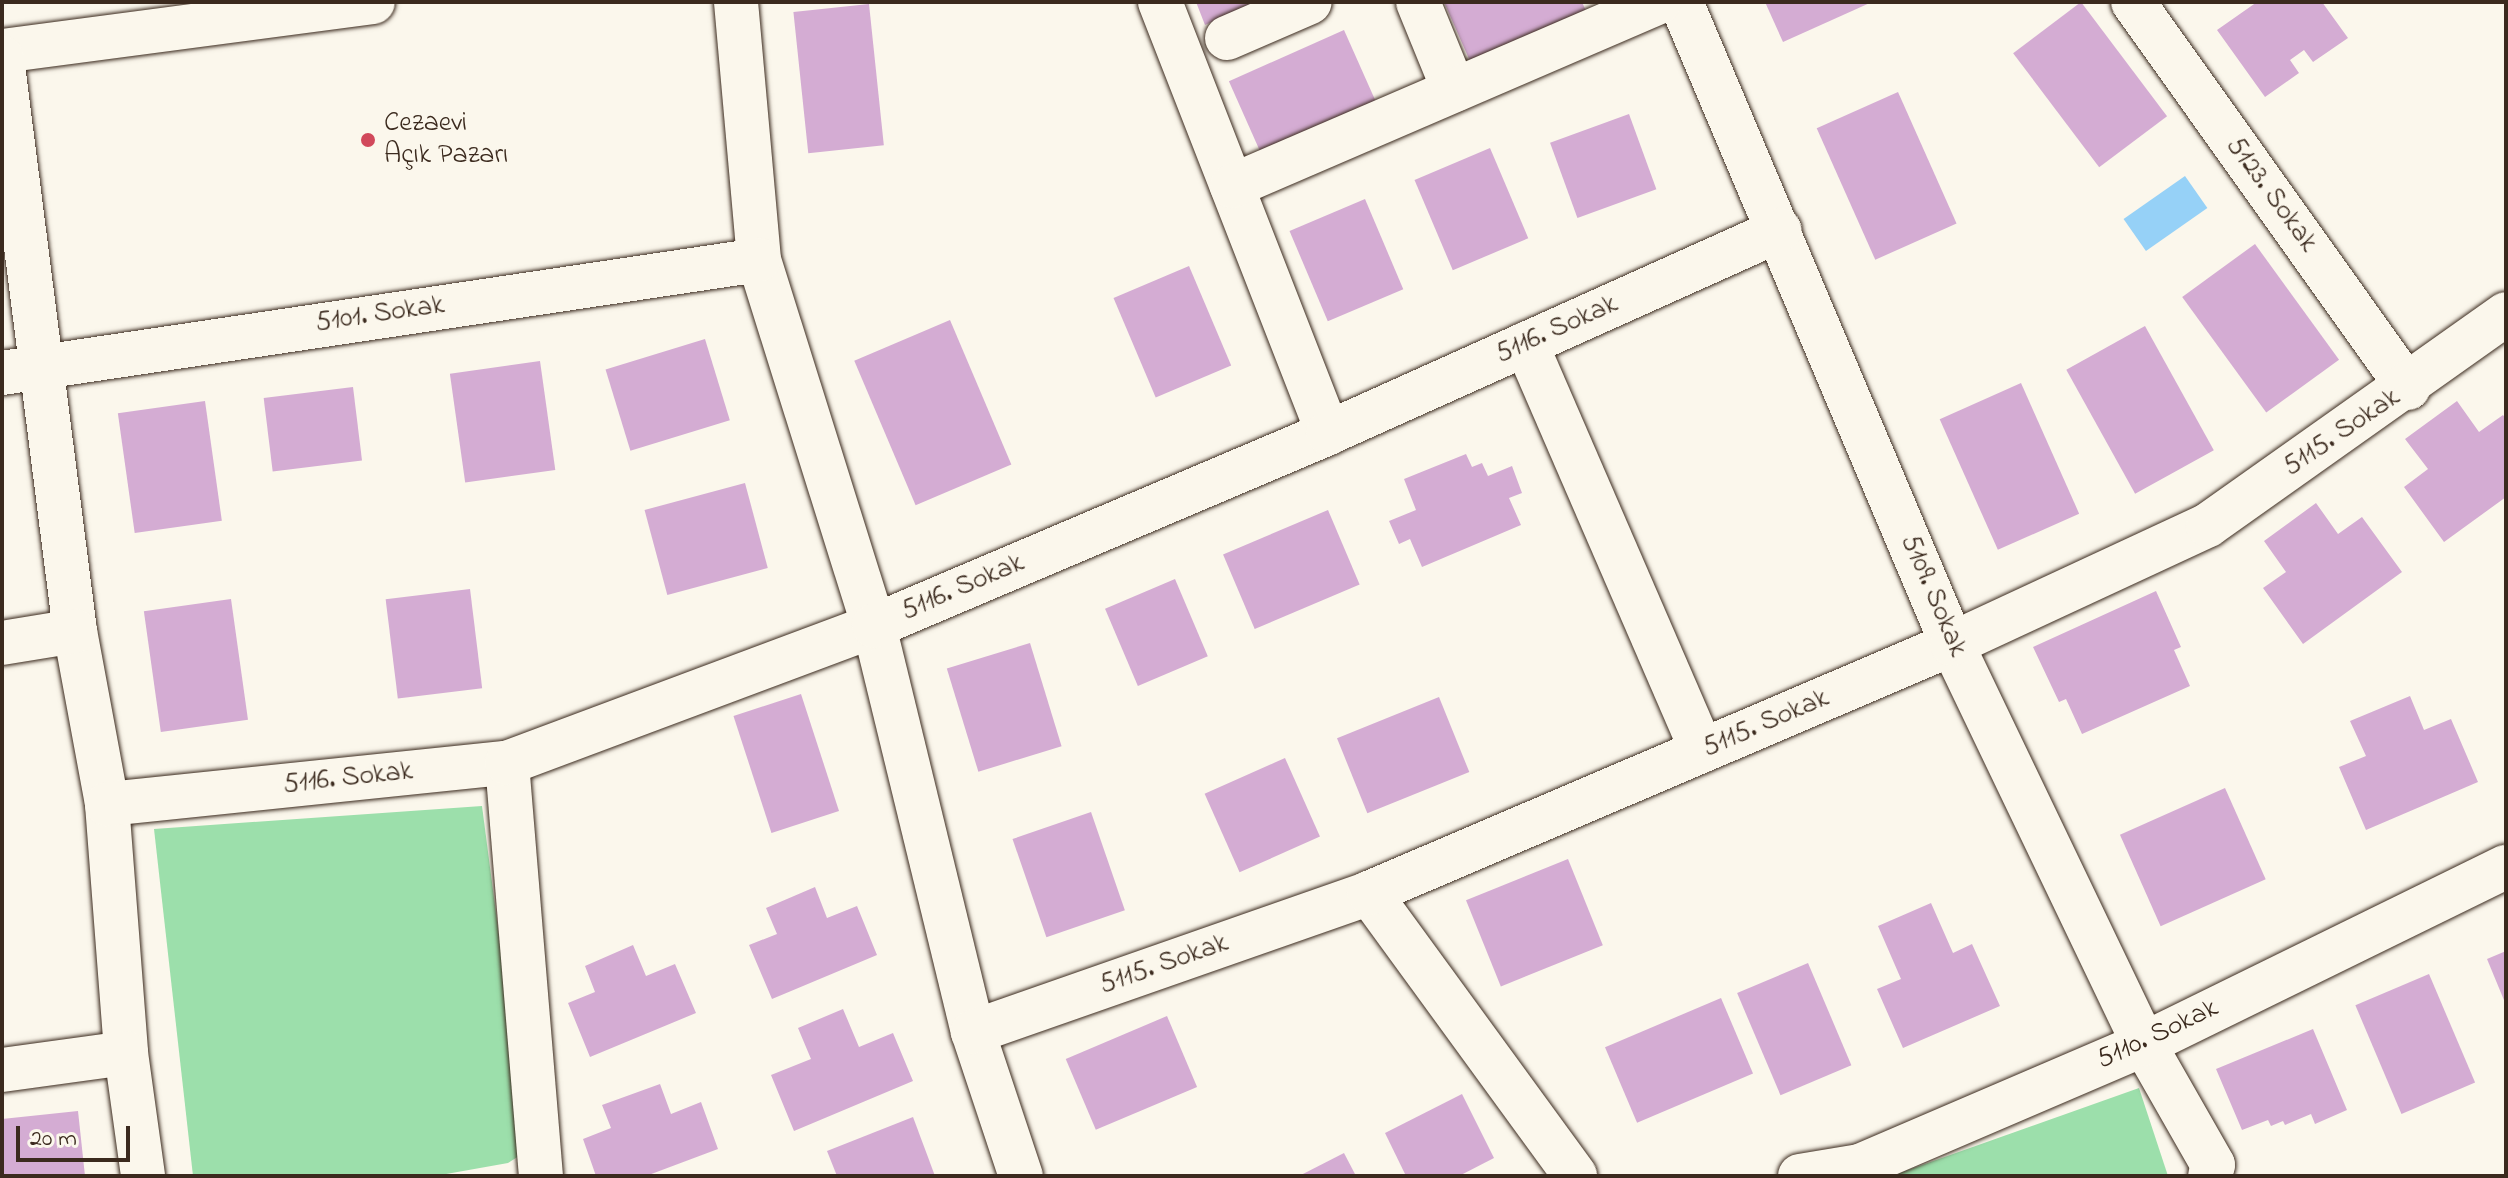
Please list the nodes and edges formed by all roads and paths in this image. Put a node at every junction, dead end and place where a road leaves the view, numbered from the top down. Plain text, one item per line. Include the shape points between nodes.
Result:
1 (373, 2) edge
2 (736, 2) edge
3 (1160, 2) edge
4 (1310, 2) edge
5 (1418, 2) edge
6 (1659, 2) edge
7 (1681, 2) edge
8 (2133, 2) edge
9 (1227, 38) dead end
10 (2, 51) edge
11 (2, 58) edge
12 (1454, 90) junction
13 (1232, 186) junction
14 (1779, 230) junction
15 (759, 260) junction
16 (2506, 314) edge
17 (1526, 344) junction
18 (22, 368) edge
19 (2408, 388) junction
20 (1328, 433) junction
21 (874, 626) junction
22 (75, 631) junction
23 (2, 643) edge
24 (1952, 644) junction
25 (1702, 751) junction
26 (507, 763) junction
27 (107, 804) junction
28 (2506, 867) edge
29 (1369, 893) junction
30 (973, 1032) junction
31 (2144, 1044) junction
32 (126, 1053) junction
33 (2, 1070) edge
34 (1862, 1171) edge
35 (529, 1174) edge
36 (143, 1176) edge
37 (1021, 1176) edge
38 (1575, 1176) edge
39 (1800, 1176) edge
40 (2210, 1176) edge

1 - 10 street
2 - 15 street
3 - 13 street
4 - 9 street
5 - 12 street
6 - 12 street
7 - 14 street, 5109. Sokak
8 - 19 street, 5123. Sokak
11 - 18 street
12 - 13 street
13 - 20 street
14 - 17 street, 5116. Sokak
14 - 24 street, 5109. Sokak
15 - 18 street, 5101. Sokak
15 - 21 street
16 - 19 street, 5115. Sokak
17 - 20 street, 5116. Sokak
17 - 25 street
18 - 22 street
19 - 24 street, 5115. Sokak via 2208,525
20 - 21 street, 5116. Sokak
21 - 26 street, 5116. Sokak
21 - 30 street
22 - 23 street
22 - 27 street
24 - 25 street, 5115. Sokak
24 - 31 street, 5109. Sokak
25 - 29 street, 5115. Sokak
26 - 27 street, 5116. Sokak
26 - 35 street
27 - 32 street
28 - 31 street, 5110. Sokak
29 - 30 street, 5115. Sokak
29 - 38 street
30 - 37 street
31 - 34 street, 5110. Sokak
31 - 40 street, 5109. Sokak via 2213,1165
32 - 33 street
32 - 36 street
34 - 39 street, 5110. Sokak

